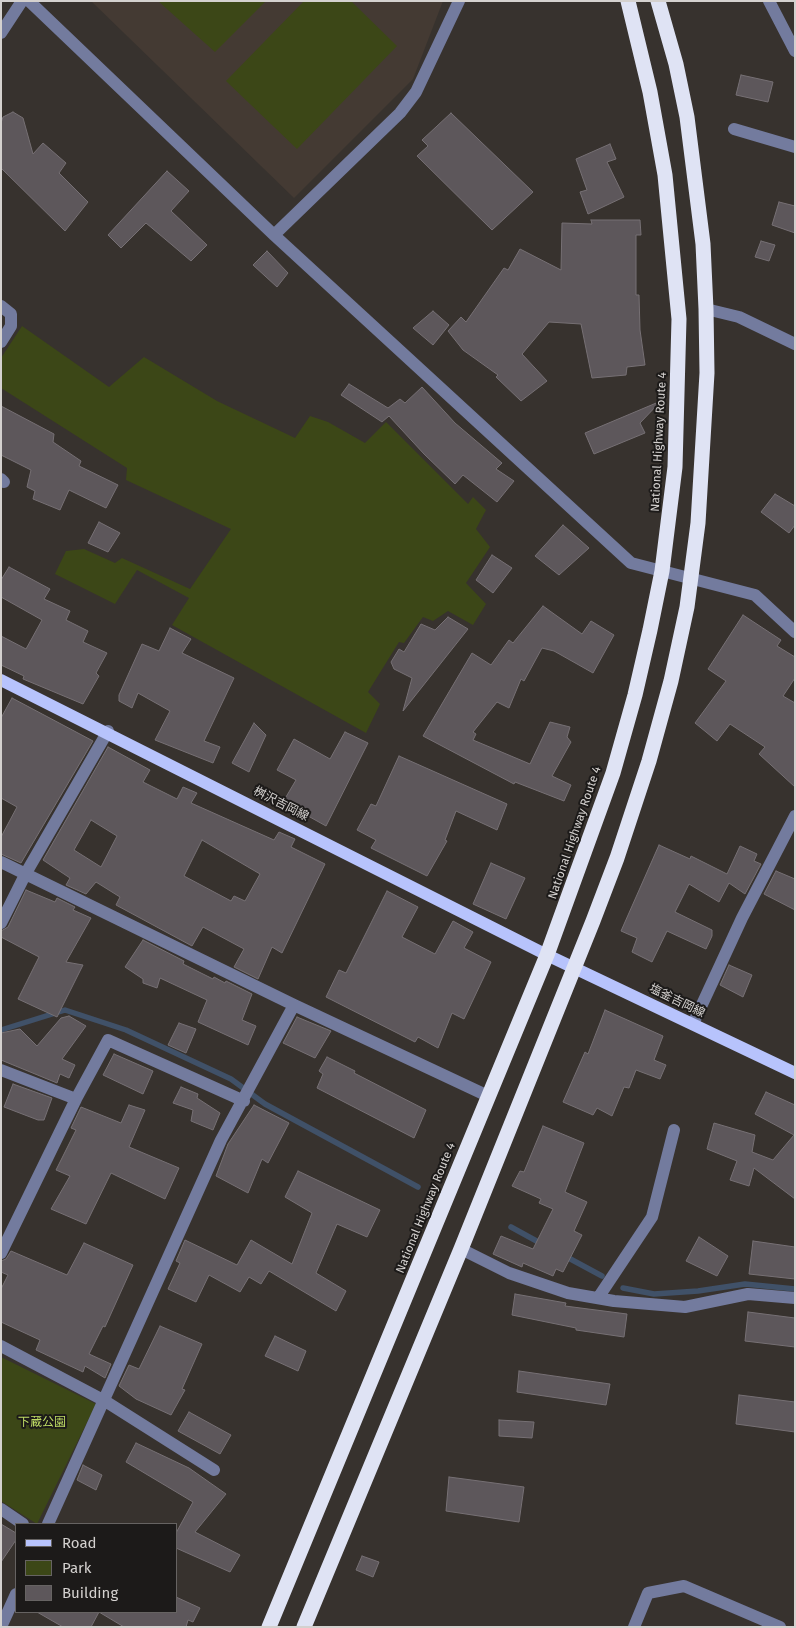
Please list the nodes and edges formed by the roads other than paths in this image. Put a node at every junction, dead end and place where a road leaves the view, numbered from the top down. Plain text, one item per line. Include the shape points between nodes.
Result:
1 (22, 1) edge
2 (29, 1) edge
3 (459, 1) edge
4 (628, 1) edge
5 (658, 1) edge
6 (769, 1) edge
7 (1, 33) edge
8 (795, 51) edge
9 (734, 129) dead end
10 (795, 147) edge
11 (274, 235) junction
12 (1, 306) edge
13 (706, 309) junction
14 (1, 342) edge
15 (795, 344) edge
16 (662, 571) junction
17 (691, 578) junction
18 (795, 632) edge
19 (1, 680) edge
20 (108, 731) junction
21 (795, 816) edge
22 (1, 862) edge
23 (26, 873) junction
24 (1, 923) edge
25 (547, 955) junction
26 (575, 967) junction
27 (294, 1005) junction
28 (693, 1024) junction
29 (1, 1070) edge
30 (795, 1074) edge
31 (488, 1096) junction
32 (76, 1099) junction
33 (244, 1100) junction
34 (674, 1130) dead end
35 (461, 1250) junction
36 (1, 1253) edge
37 (598, 1298) junction
38 (795, 1298) edge
39 (1, 1346) edge
40 (105, 1401) junction
41 (214, 1470) dead end
42 (1, 1510) edge
43 (21, 1523) edge
44 (48, 1523) edge
45 (15, 1596) edge
46 (1, 1627) edge
47 (269, 1627) edge
48 (304, 1627) edge
49 (634, 1627) edge
50 (780, 1627) edge

1 - 7 street
2 - 11 street
3 - 11 street via 416,92 400,113
4 - 16 highway, National Highway Route 4 via 650,92 665,175 679,319 675,467
5 - 13 highway via 687,118 703,244
6 - 8 street
9 - 10 street
11 - 16 street via 631,563
12 - 14 street via 12,314 11,326
13 - 15 street via 739,317
13 - 17 highway via 703,462
16 - 17 street
16 - 25 highway, National Highway Route 4 via 635,695 612,773
17 - 18 street via 755,595
17 - 26 highway via 671,681 648,761
19 - 20 main road, 桝沢吉岡線
20 - 23 street
20 - 25 main road, 桝沢吉岡線
21 - 28 street via 742,918
22 - 23 street
23 - 24 street
23 - 27 street
25 - 26 main road, 塩釜吉岡線
25 - 31 highway, National Highway Route 4
26 - 28 main road, 塩釜吉岡線
26 - 35 highway
27 - 31 street
27 - 33 street
28 - 30 main road, 塩釜吉岡線
29 - 32 street
31 - 47 highway, National Highway Route 4
32 - 33 street via 108,1040
32 - 36 street
33 - 40 street via 221,1140
34 - 37 street via 652,1217
35 - 37 street via 509,1273 568,1293
35 - 48 highway
37 - 38 street via 685,1307 748,1294
39 - 40 street
40 - 41 street
40 - 44 street
42 - 43 street
45 - 46 street
49 - 50 street via 648,1593 684,1586

